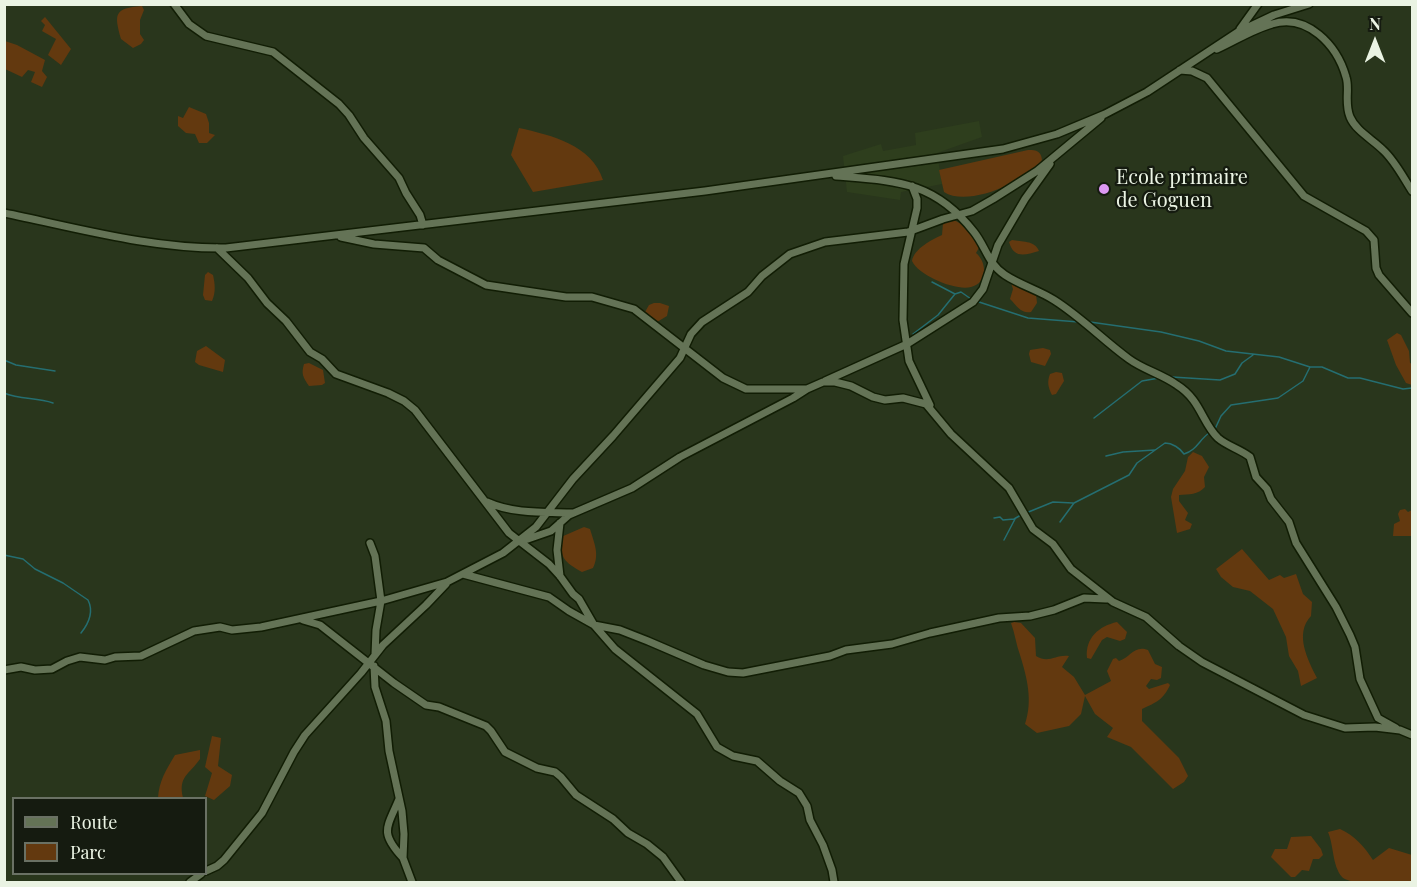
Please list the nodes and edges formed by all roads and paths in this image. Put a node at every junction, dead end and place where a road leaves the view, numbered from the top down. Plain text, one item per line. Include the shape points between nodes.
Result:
1 (174, 4) edge
2 (1258, 4) edge
3 (1309, 4) edge
4 (1263, 20) junction
5 (1280, 22) junction
6 (1238, 32) junction
7 (1198, 58) junction
8 (1180, 70) junction
9 (1106, 114) junction
10 (1061, 152) junction
11 (823, 175) junction
12 (912, 186) junction
13 (1413, 191) edge
14 (4, 213) edge
15 (960, 215) junction
16 (423, 225) junction
17 (912, 231) junction
18 (333, 236) junction
19 (217, 248) junction
20 (991, 263) junction
21 (1413, 313) edge
22 (907, 344) junction
23 (684, 349) junction
24 (823, 382) junction
25 (807, 389) junction
26 (933, 410) junction
27 (484, 501) junction
28 (547, 512) junction
29 (573, 513) junction
30 (560, 523) junction
31 (520, 542) junction
32 (370, 543) dead end
33 (463, 574) junction
34 (560, 576) junction
35 (447, 582) junction
36 (1110, 599) junction
37 (381, 601) junction
38 (300, 620) junction
39 (594, 625) junction
40 (375, 654) junction
41 (371, 665) junction
42 (4, 670) edge
43 (1400, 730) junction
44 (1413, 735) edge
45 (400, 797) junction
46 (403, 858) junction
47 (207, 871) edge
48 (411, 882) edge
49 (681, 882) edge
50 (834, 882) edge

1 - 16 street via 189,24 206,36 280,55 339,104 399,178
2 - 6 street
3 - 4 street
4 - 5 street
4 - 6 street
5 - 7 street
5 - 13 street via 1297,23 1320,33 1346,75 1345,97 1353,123 1383,150
6 - 7 street
7 - 8 street
8 - 9 street
8 - 21 street via 1207,78 1304,196 1366,231 1375,244 1379,275
9 - 10 street
9 - 11 street via 1057,134 1003,149
10 - 15 street via 993,200
10 - 20 street via 1024,199
11 - 12 street
11 - 16 street
12 - 15 street via 939,198
12 - 17 street via 917,199
14 - 19 street via 148,242
15 - 17 street
15 - 20 street via 978,237
16 - 18 street
17 - 22 street via 904,264 903,320
17 - 23 street via 825,242 790,254 748,292 702,322
18 - 19 street
18 - 23 street via 424,248 438,260 486,285 592,297 630,307
19 - 27 street via 248,278 310,352 336,374 388,393 416,410
20 - 22 street via 983,289 973,302
20 - 43 street via 1006,276 1054,300 1132,361 1177,384 1198,404 1219,438 1250,457 1256,477 1290,522 1296,543 1346,627 1355,647 1359,679 1378,718
22 - 24 street
22 - 26 street via 909,361
23 - 25 street via 723,378 746,389
23 - 28 street
24 - 25 street
24 - 26 street via 851,386 885,400 916,400
25 - 29 street via 680,457 632,488
26 - 36 street via 951,434 1009,488 1033,529 1053,544 1079,577
27 - 28 street via 502,508
27 - 31 street
28 - 29 street
28 - 31 street
29 - 30 street
30 - 31 street via 545,534
30 - 34 street
31 - 33 street
31 - 34 street
32 - 37 street
33 - 35 street
33 - 39 street via 549,597
34 - 39 street
35 - 37 street
35 - 40 street
36 - 39 street via 1084,598 1030,616 999,618 892,644 742,673 704,665 648,640
36 - 43 street via 1146,617 1202,662 1304,715 1345,728
37 - 38 street
37 - 40 street
38 - 41 street via 320,625
38 - 42 street via 194,631 141,656 105,660 80,657 52,669
39 - 50 street via 615,649 697,714 717,747 733,756 757,761 799,794 823,845
40 - 41 street
41 - 45 street
41 - 47 street via 305,735 249,831 224,860
41 - 49 street via 426,705 486,726 505,752 516,759 555,772 576,795 663,857
43 - 44 street
45 - 46 street
45 - 46 street via 388,819 388,829 389,841
46 - 48 street

